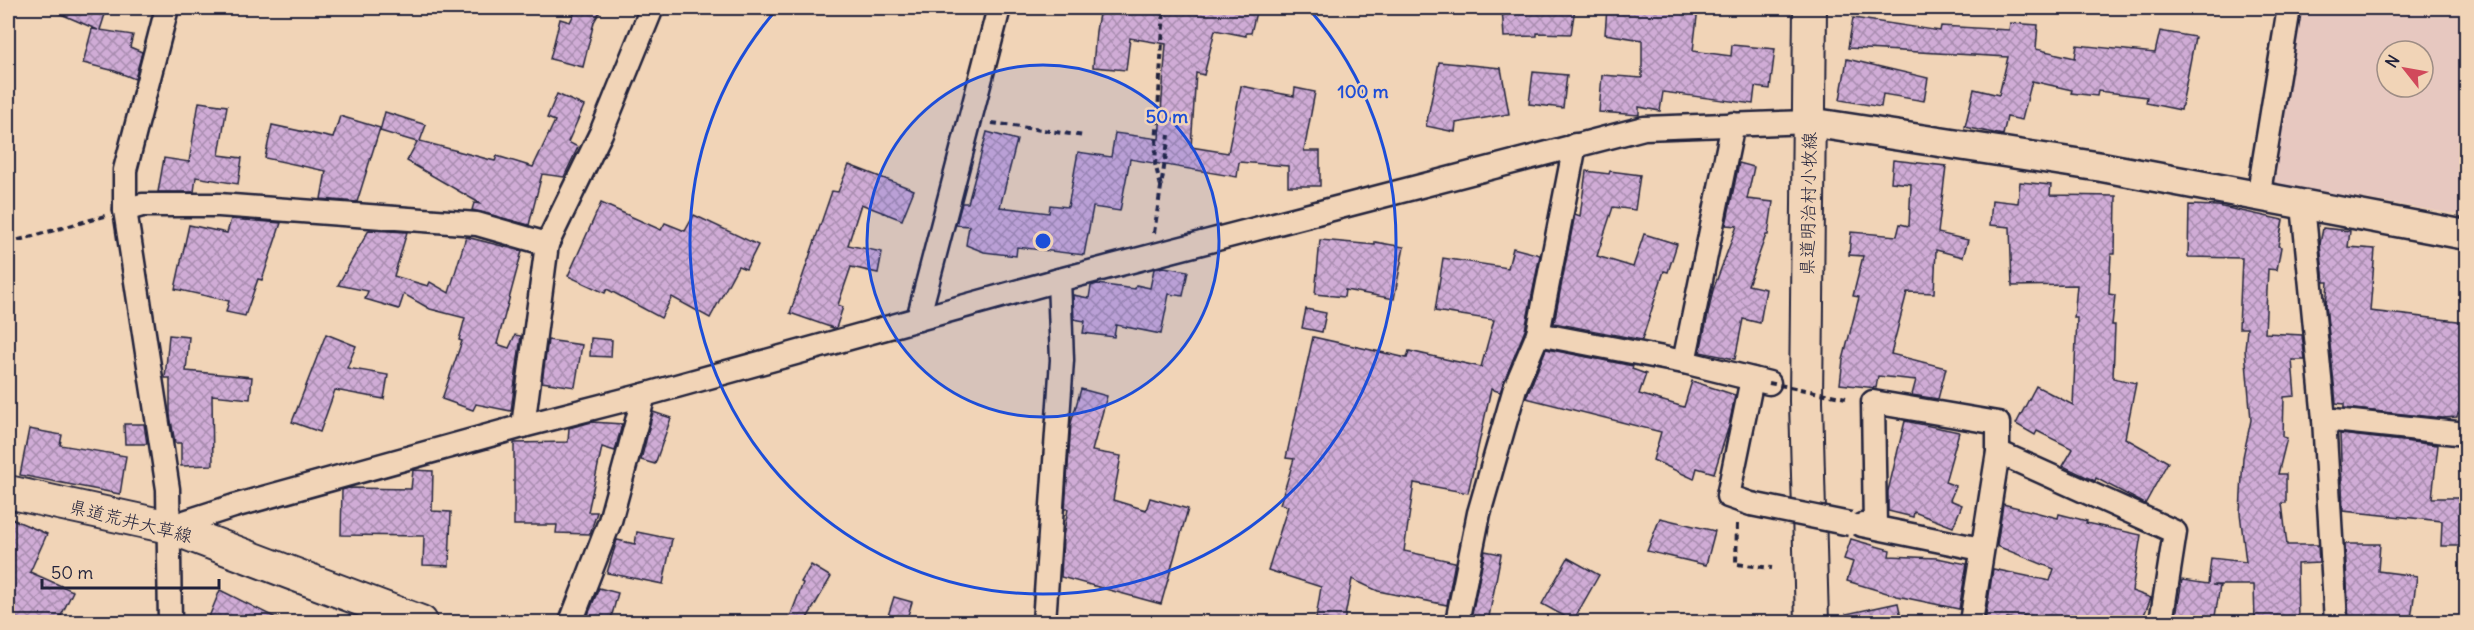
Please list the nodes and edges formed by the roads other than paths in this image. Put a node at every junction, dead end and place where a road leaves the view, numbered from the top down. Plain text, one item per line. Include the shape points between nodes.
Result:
1 (167, 8) edge
2 (652, 8) edge
3 (999, 8) edge
4 (1810, 8) edge
5 (2289, 8) edge
6 (1809, 122) junction
7 (1733, 124) junction
8 (1575, 145) junction
9 (2258, 198) junction
10 (2303, 205) junction
11 (125, 210) junction
12 (2466, 235) edge
13 (547, 244) junction
14 (1059, 280) junction
15 (918, 319) junction
16 (1538, 334) junction
17 (1684, 362) junction
18 (644, 395) junction
19 (1806, 401) junction
20 (2324, 419) junction
21 (523, 426) junction
22 (2466, 434) edge
23 (1998, 452) junction
24 (8, 492) edge
25 (169, 527) junction
26 (1875, 527) junction
27 (1981, 549) junction
28 (170, 622) edge
29 (421, 622) edge
30 (571, 622) edge
31 (1044, 622) edge
32 (1457, 622) edge
33 (1794, 622) edge
34 (1812, 622) edge
35 (1971, 622) edge
36 (2161, 622) edge
37 (2336, 622) edge

1 - 11 street via 125,170
2 - 13 street via 601,133
3 - 15 street
4 - 6 main road, 県道明治村小牧線
5 - 9 street
6 - 7 street
6 - 9 street via 2102,167
6 - 19 main road, 県道明治村小牧線
7 - 8 street via 1644,128
7 - 17 street
8 - 14 street
8 - 16 street
9 - 10 street
10 - 12 street
10 - 20 street
11 - 13 street via 142,205 219,205 477,224
11 - 25 street via 162,445
13 - 21 street
14 - 15 street
14 - 31 street via 1062,360
15 - 18 street
16 - 17 street
16 - 32 street via 1515,388 1479,513
17 - 26 street, bridge via 1760,381 1728,496 1745,503
18 - 21 street
18 - 30 street via 610,521
19 - 33 main road, 県道明治村小牧線
19 - 34 main road, 県道明治村小牧線
20 - 22 street
20 - 37 street
21 - 25 street
23 - 26 street via 1998,423 1873,402
23 - 27 street
23 - 36 street via 2175,532
24 - 25 main road, 県道荒井大草線
25 - 28 street
25 - 29 main road, 県道荒井大草線
26 - 27 street
27 - 35 street

